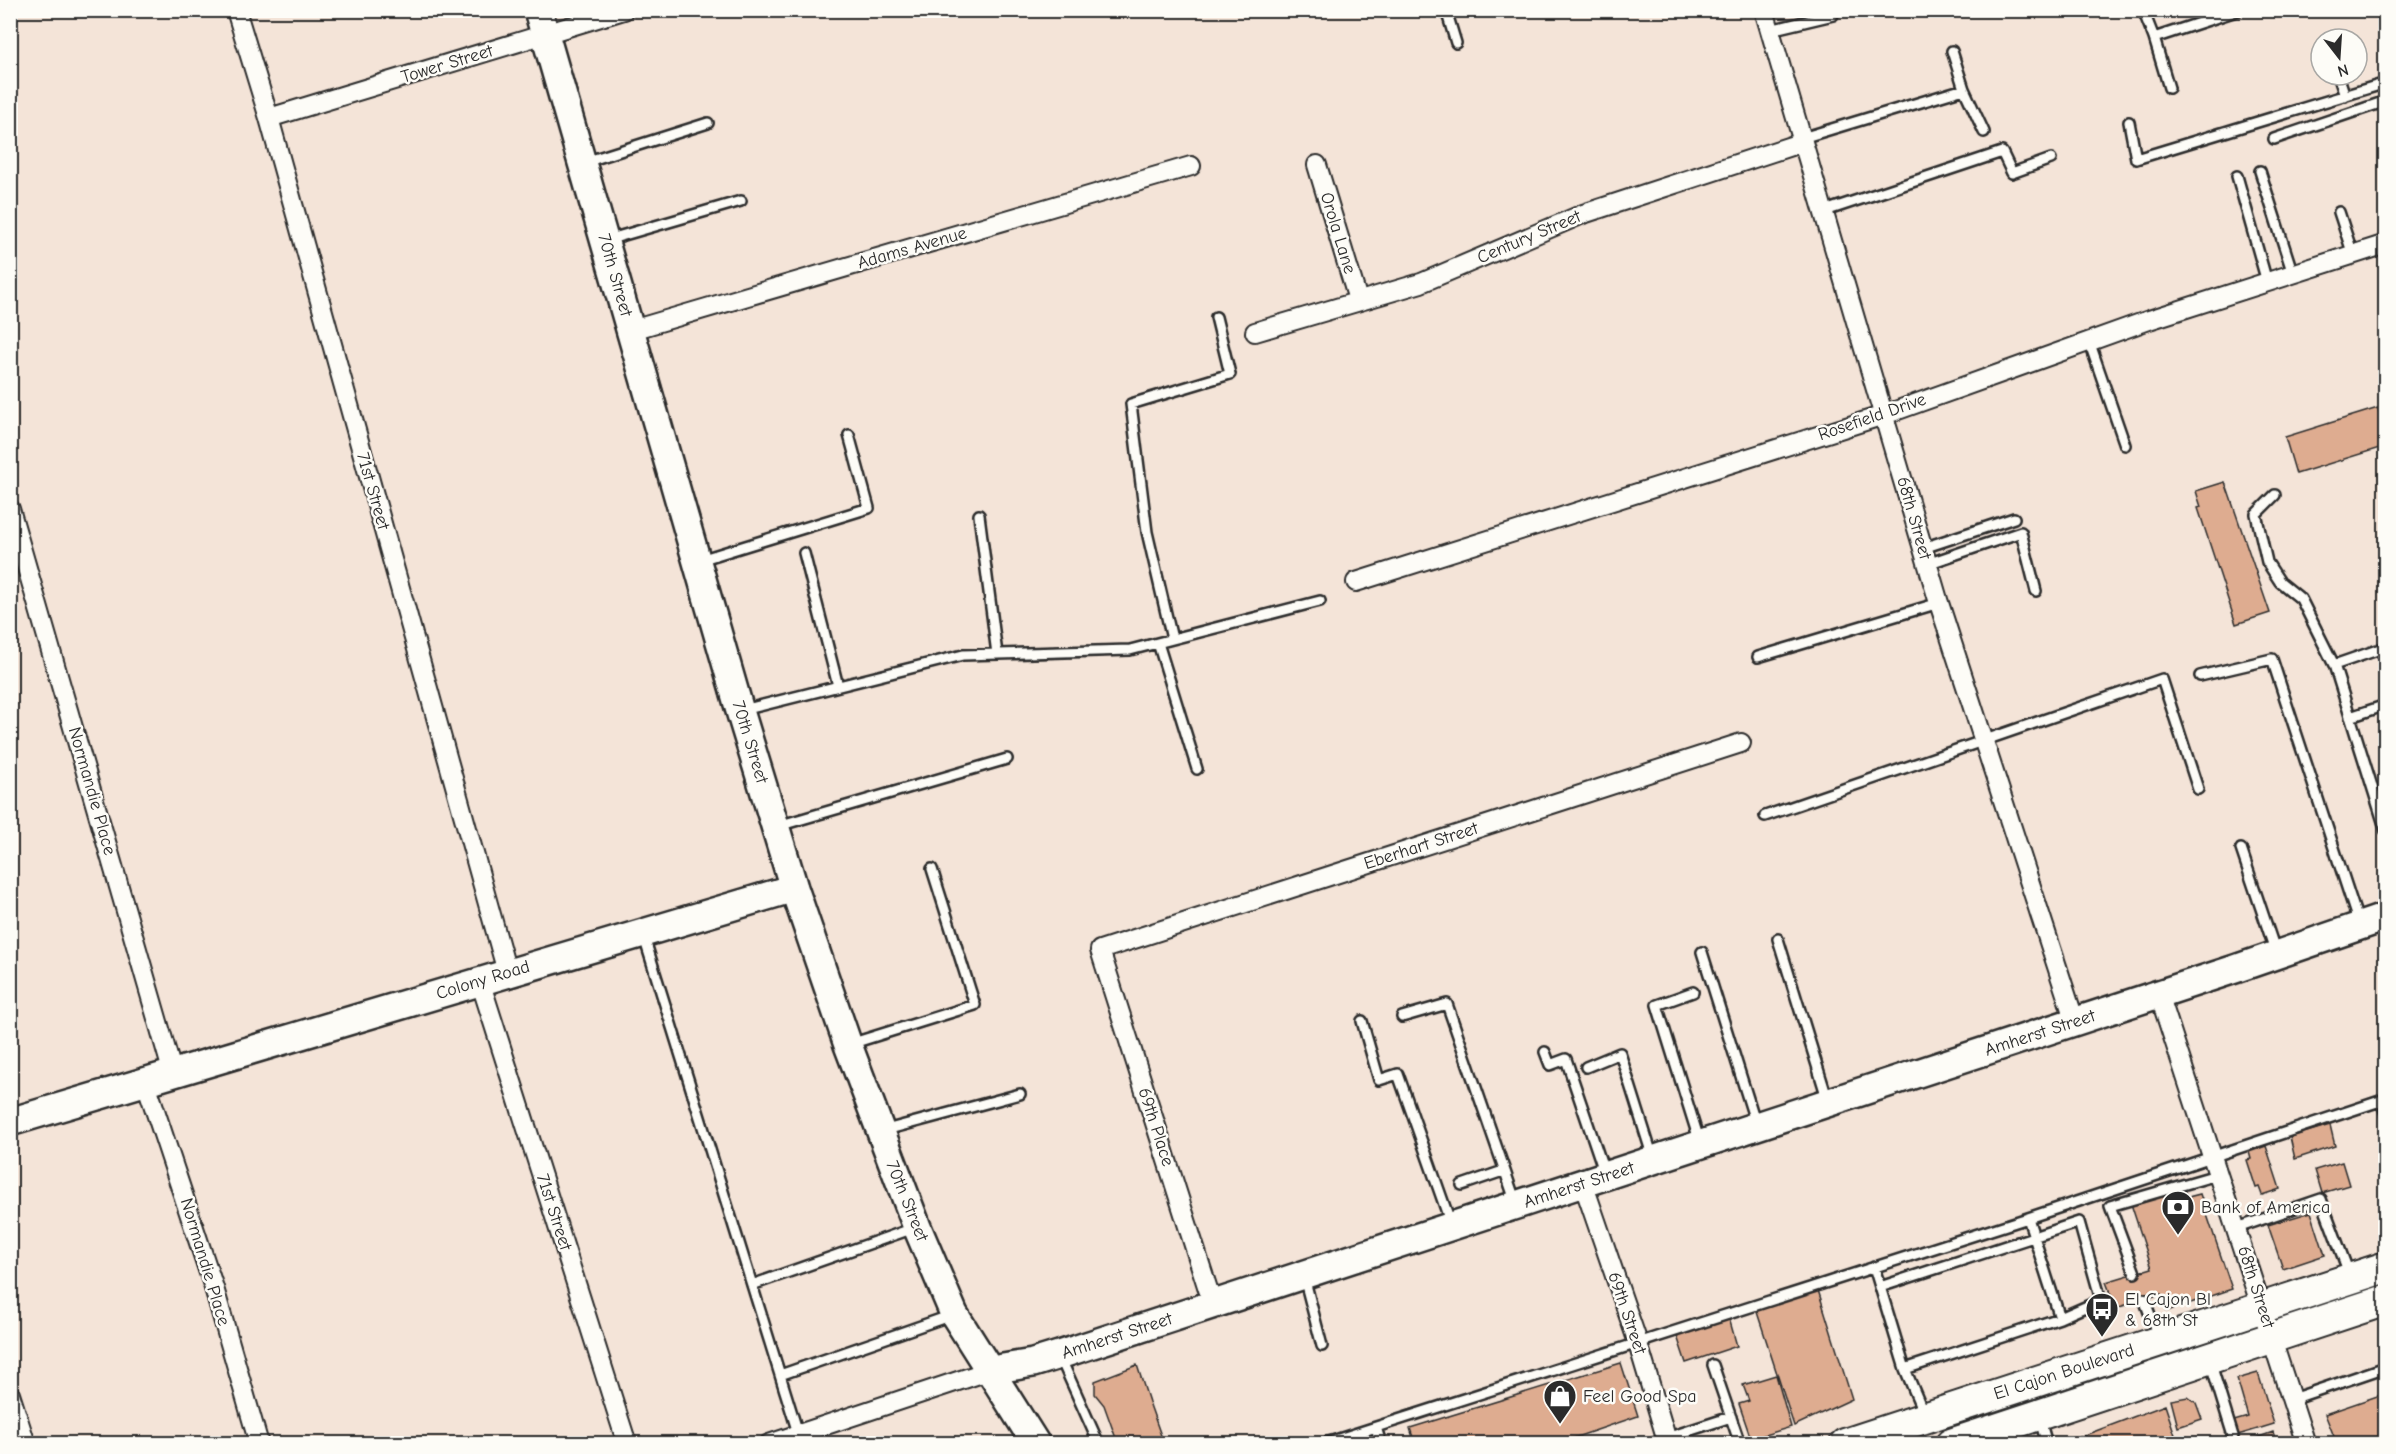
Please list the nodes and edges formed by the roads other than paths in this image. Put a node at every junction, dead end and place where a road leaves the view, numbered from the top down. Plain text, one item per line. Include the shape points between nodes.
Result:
1 (236, 10) edge
2 (624, 10) edge
3 (1446, 10) edge
4 (1764, 10) edge
5 (2143, 10) edge
6 (2239, 10) edge
7 (1833, 15) dead end
8 (541, 23) edge
9 (1770, 30) junction
10 (2154, 38) junction
11 (1456, 43) dead end
12 (1952, 51) dead end
13 (2385, 83) edge
14 (2342, 87) edge
15 (2169, 88) dead end
16 (1964, 89) junction
17 (2345, 96) junction
18 (2385, 101) edge
19 (269, 118) junction
20 (2129, 122) dead end
21 (708, 123) dead end
22 (1984, 132) dead end
23 (2274, 139) dead end
24 (1803, 140) junction
25 (2050, 159) dead end
26 (582, 163) junction
27 (1317, 165) dead end
28 (1191, 166) dead end
29 (2260, 171) dead end
30 (2237, 176) dead end
31 (741, 201) dead end
32 (1825, 211) junction
33 (2339, 212) dead end
34 (605, 240) junction
35 (2385, 244) edge
36 (2353, 255) junction
37 (2293, 274) junction
38 (2267, 282) junction
39 (1358, 300) junction
40 (1216, 317) dead end
41 (632, 330) junction
42 (1255, 332) dead end
43 (2089, 341) junction
44 (1884, 415) junction
45 (849, 435) dead end
46 (2125, 445) dead end
47 (2275, 495) dead end
48 (10, 509) edge
49 (980, 515) dead end
50 (2014, 518) dead end
51 (804, 553) dead end
52 (1925, 556) junction
53 (698, 561) junction
54 (1356, 582) dead end
55 (2036, 591) dead end
56 (1320, 600) dead end
57 (1939, 603) junction
58 (1172, 639) junction
59 (1158, 643) junction
60 (2385, 647) edge
61 (997, 654) junction
62 (1758, 657) dead end
63 (2334, 665) junction
64 (2200, 676) dead end
65 (838, 686) junction
66 (2385, 705) edge
67 (740, 711) junction
68 (2350, 717) junction
69 (1983, 741) junction
70 (1741, 743) dead end
71 (1007, 759) dead end
72 (1197, 769) dead end
73 (2198, 789) dead end
74 (1765, 816) dead end
75 (776, 826) junction
76 (2385, 831) edge
77 (2241, 849) dead end
78 (932, 869) dead end
79 (794, 888) junction
80 (2385, 917) edge
81 (2360, 926) junction
82 (642, 932) junction
83 (1778, 939) dead end
84 (1100, 950) joint
85 (1702, 952) dead end
86 (2276, 956) junction
87 (507, 972) junction
88 (480, 981) junction
89 (1693, 992) dead end
90 (2159, 994) junction
91 (1402, 1017) dead end
92 (1362, 1021) dead end
93 (2075, 1022) junction
94 (848, 1045) junction
95 (1545, 1052) dead end
96 (1586, 1067) dead end
97 (173, 1074) junction
98 (147, 1083) junction
99 (1020, 1094) dead end
100 (2383, 1100) edge
101 (1829, 1103) junction
102 (2385, 1114) edge
103 (10, 1122) edge
104 (1757, 1126) junction
105 (880, 1132) junction
106 (1700, 1145) junction
107 (2214, 1154) junction
108 (1654, 1160) junction
109 (1503, 1172) junction
110 (2220, 1174) junction
111 (1594, 1180) junction
112 (1462, 1185) dead end
113 (1517, 1205) junction
114 (2028, 1218) junction
115 (917, 1227) junction
116 (1452, 1227) junction
117 (2237, 1228) junction
118 (2034, 1236) junction
119 (1874, 1267) junction
120 (2385, 1267) edge
121 (2135, 1273) dead end
122 (1303, 1275) junction
123 (2351, 1278) junction
124 (752, 1286) junction
125 (1880, 1287) junction
126 (2144, 1299) dead end
127 (2385, 1300) edge
128 (1212, 1305) junction
129 (2263, 1307) junction
130 (954, 1314) junction
131 (2060, 1318) junction
132 (2273, 1338) junction
133 (2159, 1341) junction
134 (1638, 1342) junction
135 (1322, 1346) dead end
136 (1059, 1354) junction
137 (2209, 1359) junction
138 (1713, 1365) dead end
139 (2385, 1367) edge
140 (1905, 1369) junction
141 (991, 1370) junction
142 (780, 1375) junction
143 (10, 1394) edge
144 (2292, 1398) junction
145 (2038, 1415) junction
146 (1731, 1417) junction
147 (1925, 1418) junction
148 (1376, 1427) junction
149 (798, 1433) junction
150 (2233, 1436) dead end
151 (1667, 1440) edge
152 (1330, 1442) edge
153 (1959, 1442) edge
154 (26, 1443) edge
155 (259, 1443) edge
156 (627, 1443) edge
157 (769, 1443) edge
158 (1036, 1443) edge
159 (1099, 1443) edge
160 (1381, 1443) edge
161 (1648, 1443) edge
162 (1740, 1443) edge
163 (1845, 1443) edge
164 (2048, 1443) edge
165 (2306, 1443) edge

1 - 19 street, 71st Street
2 - 8 street, Tower Street
3 - 11 lane
4 - 9 street, 68th Street
5 - 10 lane
6 - 10 lane
7 - 9 lane
8 - 19 street, Tower Street
8 - 26 street, 70th Street
9 - 24 street, 68th Street
10 - 15 lane
12 - 16 lane
13 - 17 lane
14 - 17 lane
16 - 22 lane
16 - 24 lane
17 - 20 lane via 2136,159
18 - 23 lane
19 - 87 street, 71st Street
21 - 26 lane
24 - 32 street, 68th Street
24 - 39 street, Century Street via 1583,214 1421,283
25 - 32 lane via 2012,173 2002,152
26 - 34 street, 70th Street
27 - 39 street, Orola Lane
28 - 41 street, Adams Avenue
29 - 37 lane
30 - 38 lane
31 - 34 lane
32 - 44 street, 68th Street
33 - 36 lane
34 - 41 street, 70th Street
35 - 36 street, Rosefield Drive
36 - 37 street, Rosefield Drive
37 - 38 street, Rosefield Drive
38 - 43 street, Rosefield Drive
39 - 42 street, Century Street
40 - 58 lane via 1230,374 1131,404 1147,532
41 - 53 street, 70th Street
43 - 44 street, Rosefield Drive
43 - 46 lane
44 - 52 street, 68th Street
44 - 54 street, Rosefield Drive
45 - 53 lane via 869,508
47 - 63 lane via 2256,514 2267,562 2280,582 2301,598
48 - 97 street, Normandie Place
49 - 61 lane
50 - 52 lane
51 - 65 lane
52 - 55 lane via 2021,532
52 - 57 street, 68th Street
53 - 67 street, 70th Street
56 - 58 lane
57 - 62 lane
57 - 69 street, 68th Street
58 - 59 lane
59 - 61 lane via 1130,650
59 - 72 lane
60 - 63 lane
61 - 65 lane via 963,655
63 - 68 lane
64 - 81 lane via 2272,659
65 - 67 lane
66 - 68 lane
67 - 75 street, 70th Street
68 - 76 lane
69 - 73 lane via 2162,679
69 - 74 lane
69 - 93 street, 68th Street
70 - 84 street, Eberhart Street
71 - 75 lane
75 - 79 street, 70th Street
77 - 86 lane
78 - 94 lane via 975,1005
79 - 82 street, Colony Road
79 - 94 street, 70th Street
80 - 81 street, Amherst Street
81 - 86 street, Amherst Street
82 - 87 street, Colony Road
82 - 124 lane
83 - 101 lane
84 - 128 street, 69th Place
85 - 104 lane
86 - 90 street, Amherst Street
87 - 88 street, Colony Road
88 - 97 street, Colony Road
88 - 156 street, 71st Street
89 - 106 lane via 1657,1005
90 - 93 street, Amherst Street
90 - 107 street, 68th Street
91 - 109 lane via 1447,1004
92 - 116 lane via 1379,1080 1398,1074
93 - 101 street, Amherst Street
94 - 105 street, 70th Street
95 - 111 lane via 1550,1065 1566,1059
96 - 108 lane via 1620,1053
97 - 98 street, Colony Road
98 - 103 street
98 - 155 street, Normandie Place via 214,1288
99 - 105 lane
100 - 102 lane
100 - 107 lane
101 - 104 street, Amherst Street
104 - 106 street, Amherst Street
105 - 115 street, 70th Street
106 - 108 street, Amherst Street
107 - 110 street, 68th Street
107 - 114 lane
108 - 111 street, Amherst Street
109 - 112 lane
109 - 113 lane
110 - 117 street, 68th Street
110 - 121 lane via 2110,1206
111 - 113 street, Amherst Street
111 - 134 street, 69th Street
113 - 116 street, Amherst Street
114 - 118 lane
114 - 119 lane
115 - 124 lane
115 - 130 street, 70th Street
116 - 122 street, Amherst Street
117 - 123 lane via 2321,1199
117 - 129 street, 68th Street
118 - 125 lane
118 - 131 lane
118 - 131 lane via 2079,1222 2101,1300
119 - 125 lane
119 - 134 lane
120 - 123 main road, El Cajon Boulevard
122 - 128 street, Amherst Street
122 - 135 lane
123 - 129 main road, El Cajon Boulevard
124 - 142 lane
125 - 140 lane
126 - 133 lane
127 - 132 main road, El Cajon Boulevard
128 - 136 street, Amherst Street
129 - 132 street, 68th Street
129 - 133 main road, El Cajon Boulevard
130 - 141 street, 70th Street
130 - 142 lane
131 - 140 lane
132 - 137 main road, El Cajon Boulevard
132 - 144 street, 68th Street
133 - 147 main road, El Cajon Boulevard
134 - 148 lane
134 - 151 street, 69th Street
136 - 141 street, Amherst Street
136 - 159 lane
137 - 145 main road, El Cajon Boulevard
137 - 150 lane
138 - 146 lane
139 - 144 lane
140 - 147 lane
141 - 149 street, Amherst Street
141 - 158 street, 70th Street
142 - 149 lane
143 - 154 street
144 - 165 street, 68th Street
145 - 153 main road, El Cajon Boulevard
145 - 164 lane
146 - 151 lane
146 - 162 lane
147 - 163 main road, El Cajon Boulevard
148 - 152 lane
148 - 160 lane
149 - 157 street, Amherst Street
151 - 161 lane

